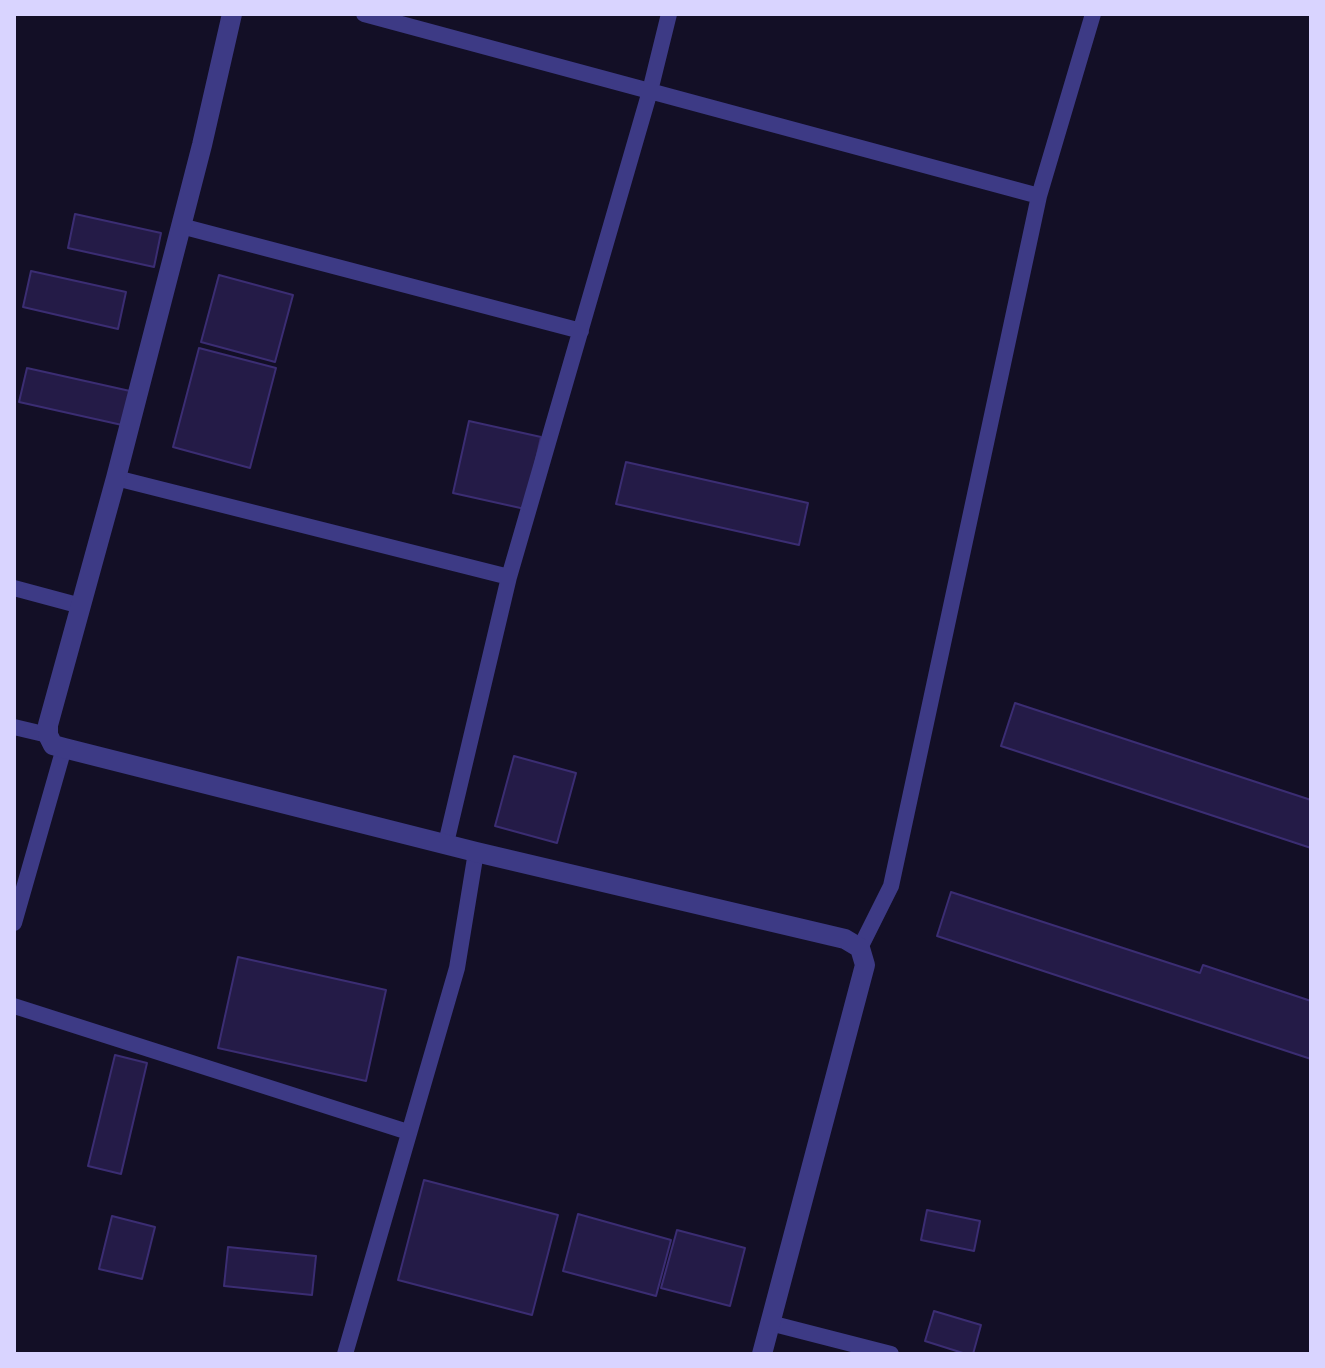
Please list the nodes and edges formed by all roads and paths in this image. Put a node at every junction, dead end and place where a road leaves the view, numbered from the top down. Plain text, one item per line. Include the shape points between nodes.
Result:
1 (232, 14) edge
2 (364, 14) edge
3 (669, 14) edge
4 (1093, 14) edge
5 (650, 91) junction
6 (1039, 196) junction
7 (181, 226) junction
8 (581, 331) junction
9 (116, 478) junction
10 (509, 577) junction
11 (14, 588) edge
12 (81, 606) junction
13 (14, 727) edge
14 (48, 735) junction
15 (64, 748) junction
16 (446, 843) junction
17 (476, 852) junction
18 (14, 923) edge
19 (860, 948) junction
20 (14, 1006) edge
21 (408, 1132) junction
22 (770, 1323) junction
23 (345, 1354) edge
24 (762, 1354) edge
25 (891, 1354) edge

1 - 7 street
2 - 5 lane
3 - 5 lane
4 - 6 lane
5 - 6 lane
5 - 8 lane
6 - 19 lane via 891,886
7 - 8 lane
7 - 9 street
8 - 10 lane
9 - 10 lane
9 - 12 street
10 - 16 lane
11 - 12 lane
12 - 14 street
13 - 14 lane
14 - 15 street via 53,745
15 - 16 street
15 - 18 lane
16 - 17 street
17 - 19 street via 845,939
17 - 21 lane via 457,968
19 - 22 street via 865,965
20 - 21 lane
21 - 23 lane
22 - 24 street
22 - 25 lane

